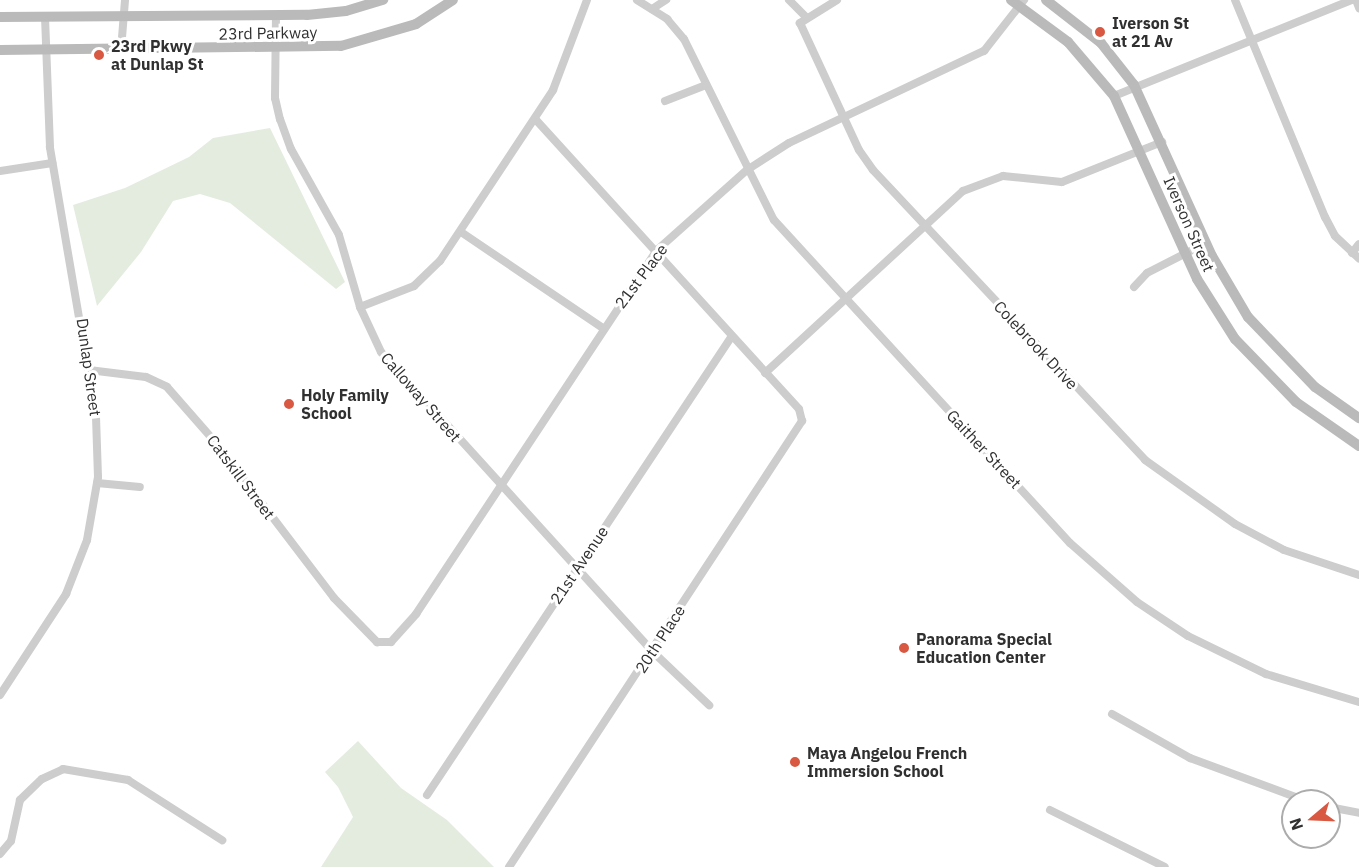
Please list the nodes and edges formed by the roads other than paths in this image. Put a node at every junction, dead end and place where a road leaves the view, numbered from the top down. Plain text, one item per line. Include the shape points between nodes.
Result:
1 (124, 0) edge
2 (383, 0) edge
3 (453, 0) edge
4 (587, 0) edge
5 (637, 0) edge
6 (666, 0) edge
7 (789, 0) edge
8 (837, 0) edge
9 (1046, 0) edge
10 (1235, 0) edge
11 (1354, 0) edge
12 (1018, 2) edge
13 (1359, 8) edge
14 (652, 9) junction
15 (276, 15) junction
16 (121, 16) junction
17 (0, 17) edge
18 (45, 17) junction
19 (803, 20) junction
20 (1254, 40) junction
21 (278, 49) junction
22 (0, 50) edge
23 (46, 50) junction
24 (121, 50) junction
25 (706, 85) junction
26 (1134, 85) junction
27 (1114, 96) junction
28 (665, 101) dead end
29 (842, 117) junction
30 (535, 119) junction
31 (1162, 142) junction
32 (1141, 151) junction
33 (52, 163) junction
34 (747, 170) junction
35 (0, 171) edge
36 (925, 224) junction
37 (461, 232) junction
38 (1206, 243) junction
39 (1359, 244) edge
40 (656, 251) junction
41 (1185, 253) junction
42 (1352, 253) junction
43 (1359, 258) edge
44 (1134, 288) dead end
45 (844, 298) junction
46 (360, 307) junction
47 (603, 328) junction
48 (732, 336) junction
49 (89, 370) junction
50 (765, 373) junction
51 (1359, 418) edge
52 (1359, 446) edge
53 (97, 483) junction
54 (140, 487) dead end
55 (501, 487) junction
56 (576, 569) junction
57 (1359, 575) edge
58 (366, 632) joint
59 (652, 651) junction
60 (0, 695) edge
61 (1359, 702) edge
62 (709, 705) dead end
63 (1112, 714) dead end
64 (1281, 792) edge
65 (427, 795) dead end
66 (1341, 809) edge
67 (1050, 810) dead end
68 (1359, 813) edge
69 (222, 840) dead end
70 (0, 854) edge
71 (509, 867) edge
72 (1164, 867) edge

1 - 16 street
2 - 15 main road, 23rd Parkway via 328,14
3 - 21 main road, 23rd Parkway via 416,24 367,41
4 - 30 street via 561,73
5 - 14 street, Gaither Street
6 - 14 street
7 - 19 street
8 - 19 street
9 - 26 main road, Iverson Street via 1101,43
10 - 20 street
11 - 13 street
11 - 20 street
12 - 27 main road, Iverson Street via 1091,64
12 - 29 street, 21st Place via 984,51
14 - 25 street, Gaither Street via 684,39
15 - 16 main road, 23rd Parkway
15 - 21 street, Calloway Street
16 - 18 main road, 23rd Parkway
16 - 24 street
17 - 18 main road, 23rd Parkway
18 - 23 street, Dunlap Street
19 - 29 street, Colebrook Drive
20 - 26 street
20 - 42 street via 1325,217
21 - 24 main road, 23rd Parkway
21 - 46 street, Calloway Street via 275,98 285,135 339,235
22 - 23 main road, 23rd Parkway
23 - 24 main road, 23rd Parkway
23 - 33 street, Dunlap Street via 45,103
25 - 28 street
25 - 34 street, Gaither Street
26 - 27 street
26 - 31 main road, Iverson Street
27 - 32 main road, Iverson Street
29 - 34 street, 21st Place
29 - 36 street, Colebrook Drive via 873,170
30 - 37 street
30 - 40 street
31 - 32 street
31 - 38 main road, Iverson Street
32 - 36 street via 1062,182 1003,176 975,184
32 - 41 main road, Iverson Street
33 - 35 street
33 - 49 street, Dunlap Street
34 - 40 street, 21st Place
34 - 45 street, Gaither Street via 774,220
36 - 45 street
36 - 57 street, Colebrook Drive via 1144,460 1235,524 1284,550
37 - 46 street via 440,261 414,286
37 - 47 street
38 - 41 street
38 - 51 main road, Iverson Street via 1229,289 1258,330 1315,387
39 - 42 street
40 - 47 street, 21st Place
40 - 48 street
41 - 44 street via 1147,273
41 - 52 main road, Iverson Street via 1219,318 1250,357 1303,408
42 - 43 street
45 - 50 street
45 - 61 street, Gaither Street via 1070,543 1137,602 1188,636 1266,674
46 - 55 street, Calloway Street via 381,352
47 - 55 street, 21st Place
48 - 50 street
48 - 56 street, 21st Avenue
49 - 53 street, Dunlap Street via 98,442
49 - 58 street, Catskill Street via 146,377 177,395 300,556
50 - 59 street, 20th Place via 799,409 800,431
53 - 54 street
53 - 60 street, Dunlap Street via 87,540 66,594
55 - 56 street, Calloway Street
55 - 58 street, 21st Place via 398,637 380,643
56 - 59 street, Calloway Street
56 - 65 street, 21st Avenue
59 - 62 street, Calloway Street
59 - 71 street, 20th Place
63 - 64 street via 1217,770
66 - 68 street
67 - 72 street
69 - 70 street via 128,780 63,769 42,779 20,800 10,841

